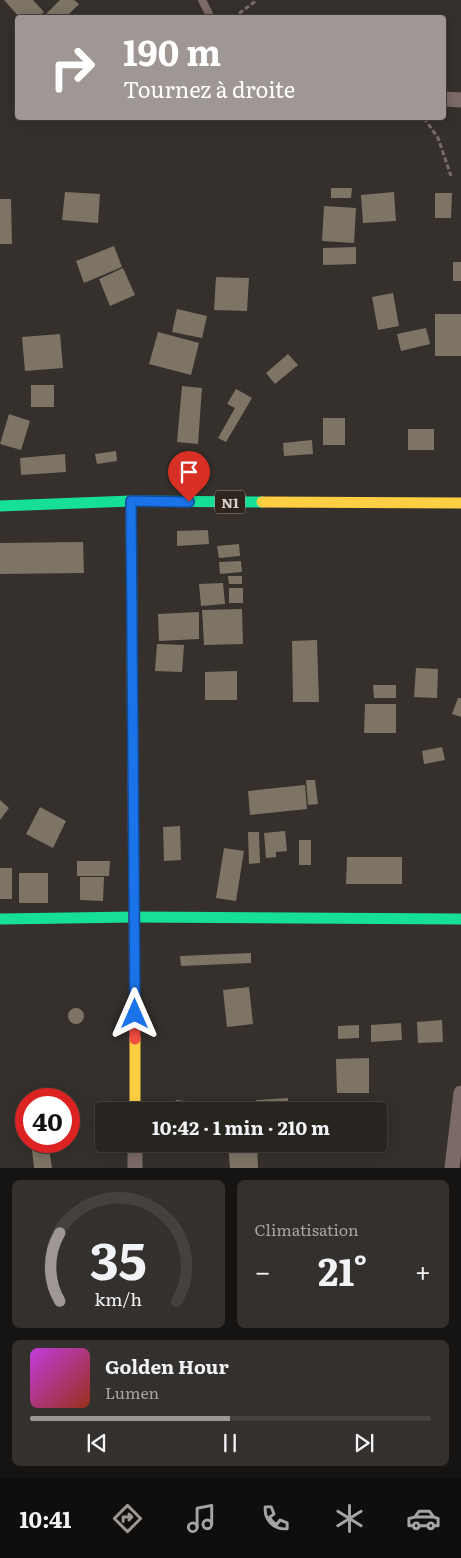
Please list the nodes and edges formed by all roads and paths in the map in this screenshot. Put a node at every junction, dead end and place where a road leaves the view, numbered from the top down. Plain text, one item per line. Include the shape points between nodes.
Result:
1 (202, 0) edge
2 (257, 0) edge
3 (210, 15) edge
4 (237, 15) edge
5 (446, 99) edge
6 (461, 100) edge
7 (425, 120) edge
8 (451, 176) dead end
9 (131, 501) junction
10 (461, 503) edge
11 (0, 506) edge
12 (135, 917) junction
13 (0, 919) edge
14 (461, 919) edge
15 (461, 1094) edge
16 (135, 1102) edge
17 (135, 1152) edge
18 (135, 1168) edge
19 (452, 1168) edge

1 - 3 lane
2 - 4 path
5 - 6 street
7 - 8 path via 438,138
9 - 10 main road, N1
9 - 11 main road, N1
9 - 12 main road
12 - 13 main road
12 - 14 main road
12 - 16 main road
15 - 19 street
17 - 18 street

